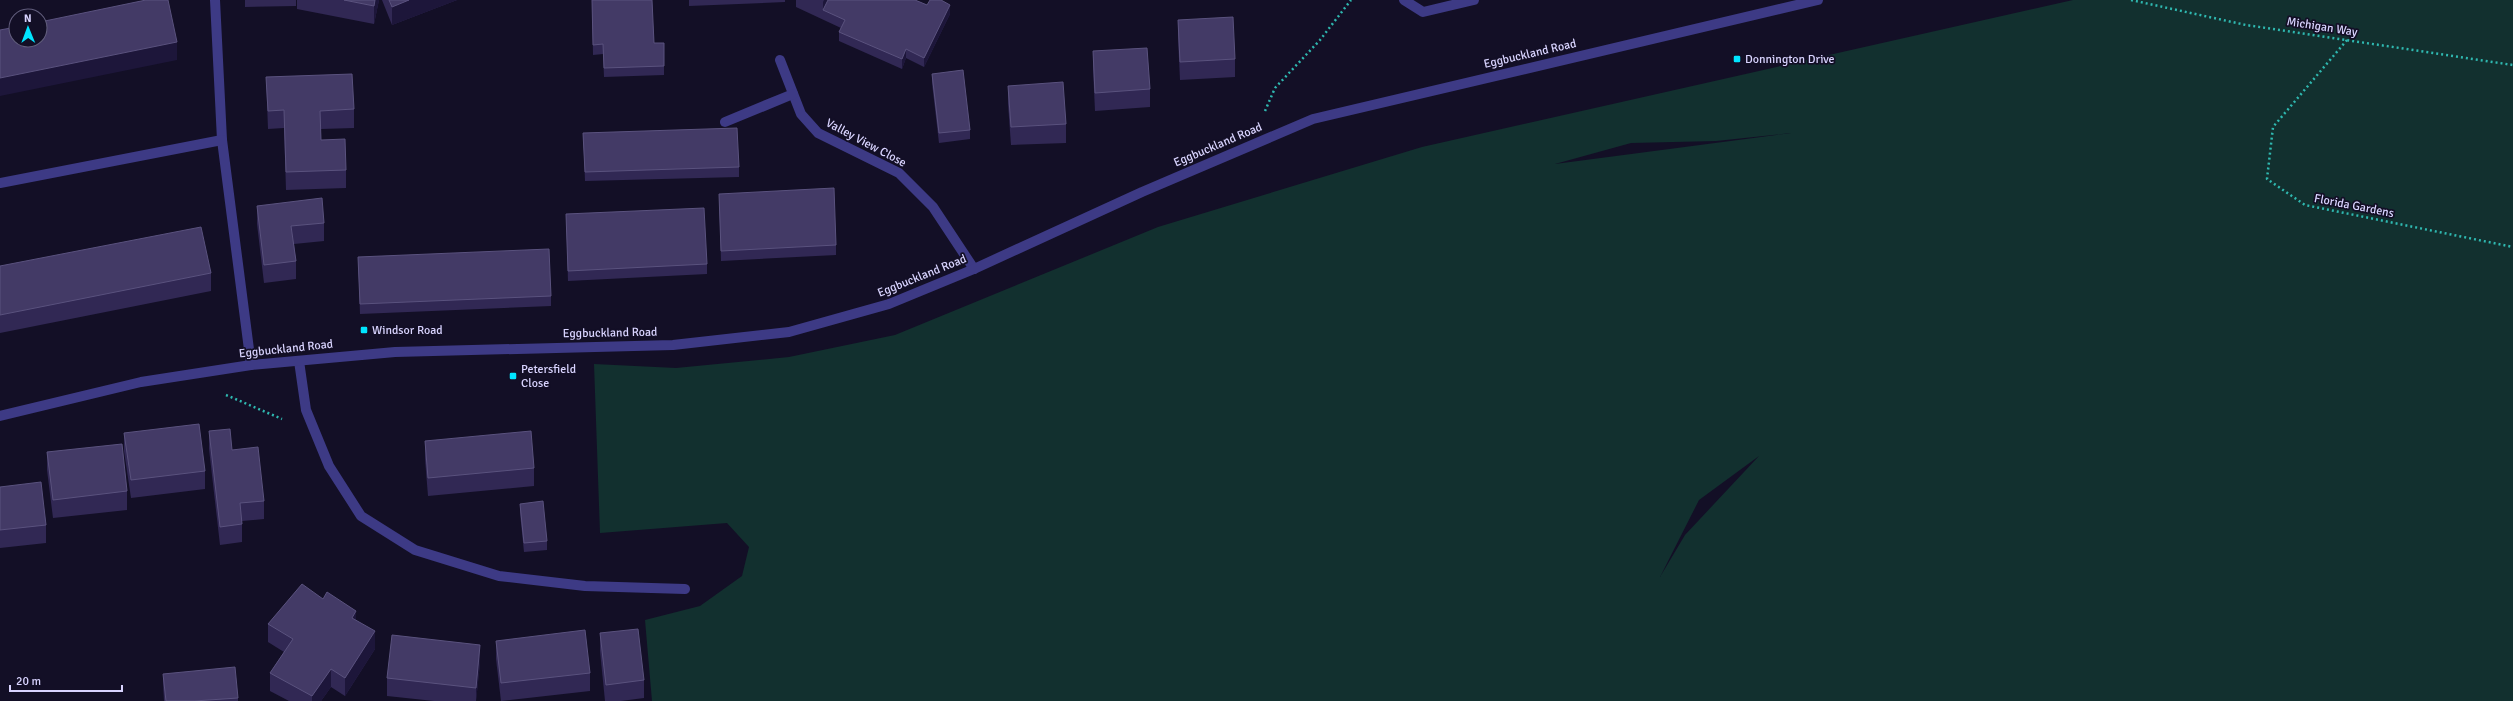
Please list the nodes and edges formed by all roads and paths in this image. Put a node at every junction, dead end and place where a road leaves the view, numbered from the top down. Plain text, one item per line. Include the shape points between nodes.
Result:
1 (215, 0) edge
2 (1351, 0) edge
3 (1404, 0) edge
4 (1474, 0) edge
5 (1818, 0) edge
6 (2131, 0) edge
7 (2347, 40) junction
8 (780, 60) dead end
9 (2513, 65) edge
10 (793, 94) junction
11 (725, 122) dead end
12 (222, 140) junction
13 (1250, 146) junction
14 (0, 183) edge
15 (2513, 247) edge
16 (974, 269) junction
17 (299, 361) junction
18 (250, 365) junction
19 (220, 393) dead end
20 (0, 416) edge
21 (285, 420) dead end
22 (685, 589) dead end

1 - 12 street
2 - 13 path via 1320,40 1275,88
3 - 4 street via 1423,12
5 - 13 street, Eggbuckland Road via 1313,119
6 - 7 path, Michigan Way via 2246,25
7 - 9 path, Michigan Way
7 - 15 path, Florida Gardens via 2272,127 2267,179 2305,205
8 - 10 street, Valley View Close
10 - 11 street
10 - 16 street, Valley View Close via 801,114 818,133 899,173 933,207
12 - 14 street
12 - 18 street
13 - 16 street, Eggbuckland Road
16 - 17 street, Eggbuckland Road via 889,304 789,332 673,345 395,352
17 - 18 street, Eggbuckland Road
17 - 22 street via 306,410 329,466 361,516 415,550 499,576 585,586
18 - 20 street, Eggbuckland Road via 141,382
19 - 21 path

